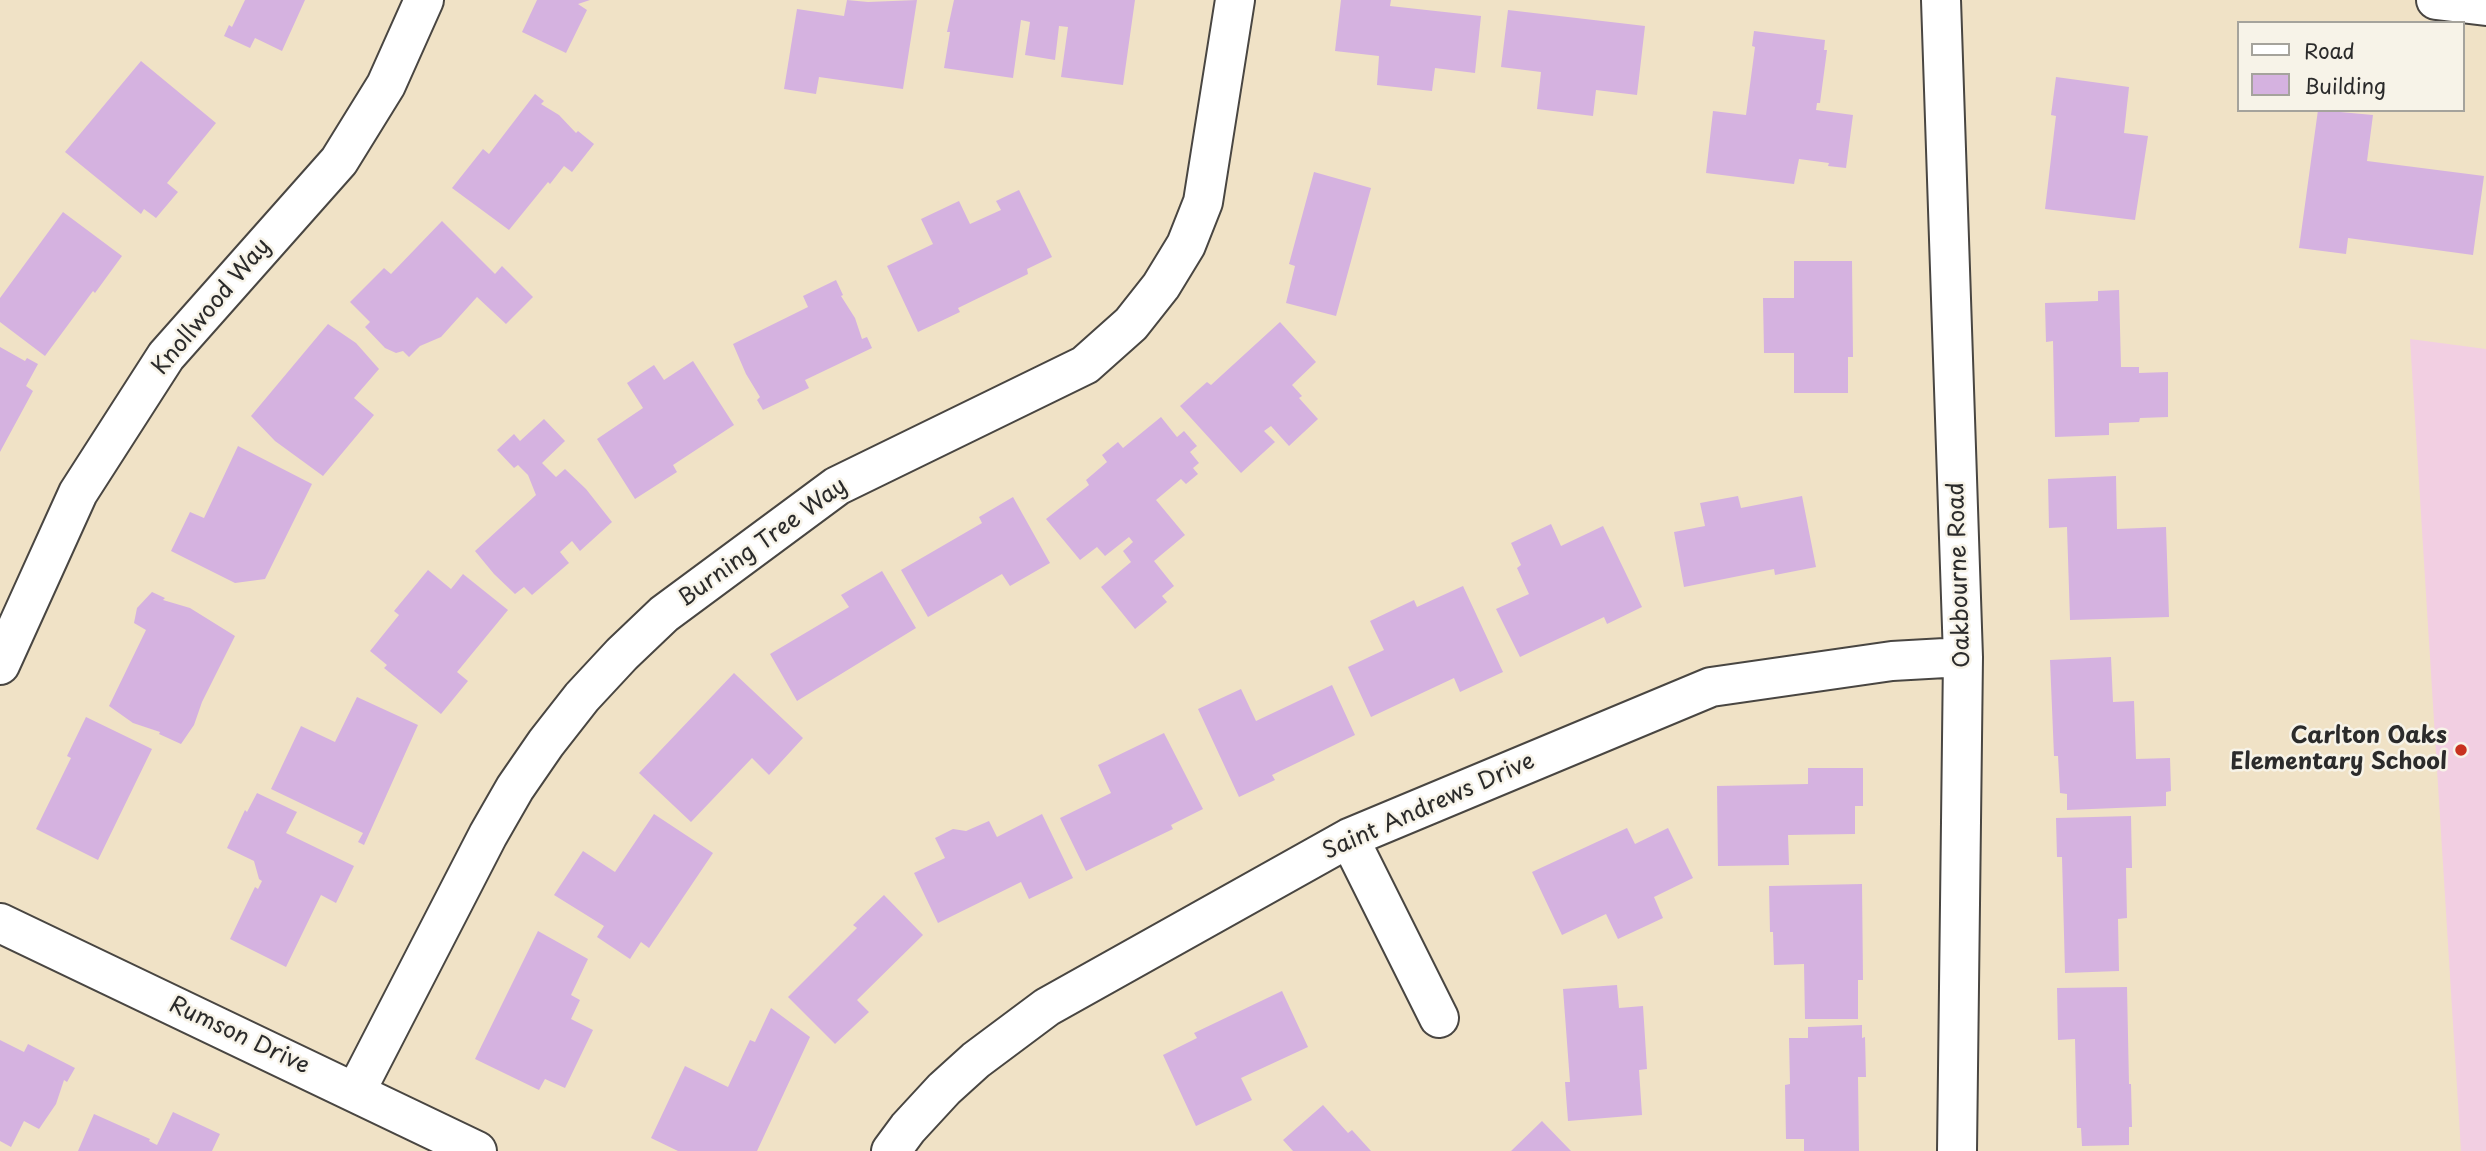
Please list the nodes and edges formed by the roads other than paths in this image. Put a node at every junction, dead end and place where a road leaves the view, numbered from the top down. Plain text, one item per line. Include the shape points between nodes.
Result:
1 (424, 0) edge
2 (1235, 0) edge
3 (1941, 0) edge
4 (2436, 0) edge
5 (2486, 6) edge
6 (1963, 657) junction
7 (0, 665) edge
8 (1349, 838) junction
9 (0, 923) edge
10 (1439, 1018) dead end
11 (356, 1091) junction
12 (477, 1151) edge
13 (891, 1151) edge
14 (1957, 1151) edge

1 - 7 street, Knollwood Way via 386,85 339,161 166,356 78,493
2 - 11 street, Burning Tree Way via 1203,201 1186,245 1131,324 1085,365 837,486 664,614 622,654 545,743 515,788
3 - 6 street, Oakbourne Road
4 - 5 street
6 - 8 street, Saint Andrews Drive via 1892,661 1711,687
6 - 14 street, Oakbourne Road
8 - 10 street
8 - 13 street, Saint Andrews Drive via 1047,1007 960,1074
9 - 11 street, Rumson Drive
11 - 12 street, Rumson Drive

